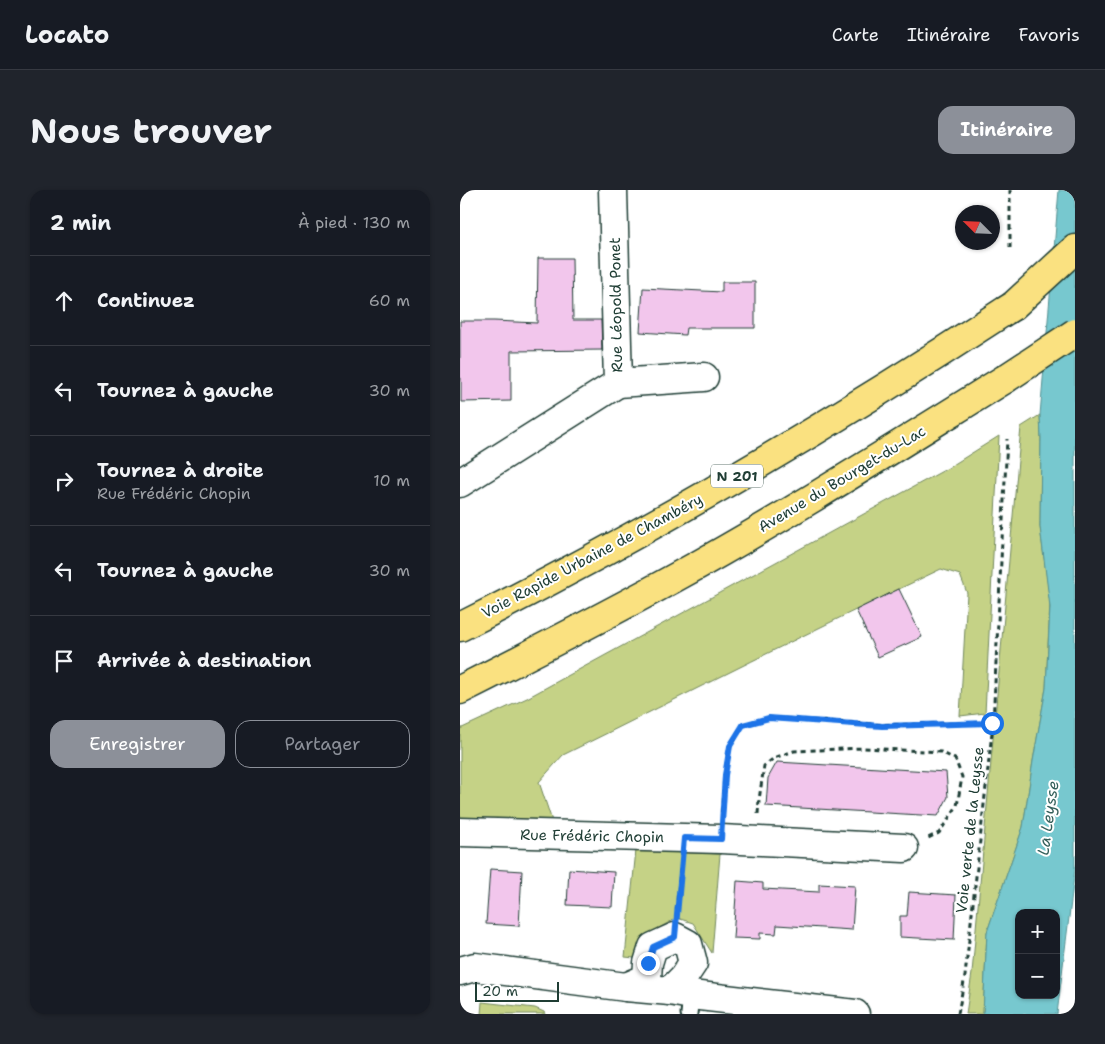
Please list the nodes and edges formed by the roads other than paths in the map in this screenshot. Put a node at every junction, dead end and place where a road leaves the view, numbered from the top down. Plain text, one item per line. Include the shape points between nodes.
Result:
1 (613, 190) edge
2 (1075, 249) edge
3 (1075, 264) edge
4 (1009, 309) junction
5 (1075, 333) edge
6 (704, 377) dead end
7 (618, 383) junction
8 (460, 483) edge
9 (460, 627) edge
10 (460, 690) edge
11 (460, 832) edge
12 (904, 848) road end
13 (460, 971) edge
14 (626, 987) junction
15 (683, 1000) edge
16 (855, 1014) edge

1 - 7 street, Rue Léopold Ponet
2 - 4 highway
3 - 4 highway, N 201
4 - 9 highway, Voie Rapide Urbaine de Chambéry / N 201 via 905,376 678,511
5 - 10 highway, Avenue du Bourget-du-Lac, bridge via 1005,379 678,577
6 - 7 street
7 - 8 street, Rue Léopold Ponet
11 - 12 street, Rue Frédéric Chopin via 756,840
13 - 14 street via 475,967
14 - 15 street
14 - 15 street via 646,978 653,947 675,937 688,944 693,963 683,978
15 - 16 street

